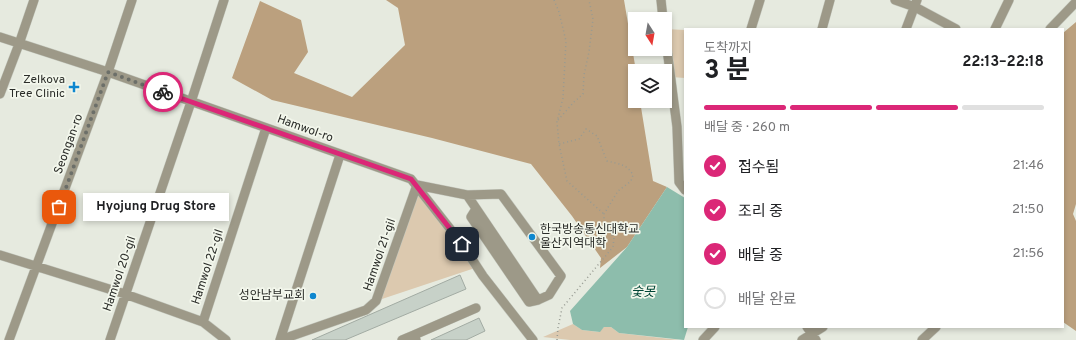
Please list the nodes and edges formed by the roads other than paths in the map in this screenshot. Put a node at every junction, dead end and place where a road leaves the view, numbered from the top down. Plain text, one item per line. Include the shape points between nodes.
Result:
1 (34, 0) edge
2 (132, 0) edge
3 (224, 0) edge
4 (661, 0) edge
5 (760, 0) edge
6 (830, 0) edge
7 (895, 0) edge
8 (1009, 0) edge
9 (1076, 2) edge
10 (916, 3) edge
11 (662, 12) edge
12 (751, 28) edge
13 (822, 28) edge
14 (906, 28) edge
15 (954, 28) edge
16 (995, 28) edge
17 (1051, 28) edge
18 (0, 38) edge
19 (19, 44) junction
20 (669, 56) edge
21 (108, 72) junction
22 (0, 94) edge
23 (191, 102) junction
24 (266, 128) junction
25 (681, 128) edge
26 (340, 155) junction
27 (417, 185) junction
28 (684, 189) edge
29 (467, 195) junction
30 (0, 255) edge
31 (37, 266) junction
32 (125, 294) junction
33 (476, 308) dead end
34 (202, 322) junction
35 (715, 328) edge
36 (821, 328) edge
37 (935, 328) edge
38 (812, 334) edge
39 (415, 337) edge
40 (9, 340) edge
41 (110, 340) edge
42 (226, 340) edge
43 (280, 340) edge
44 (402, 340) edge
45 (533, 340) edge
46 (703, 340) edge
47 (802, 340) edge
48 (922, 340) edge

1 - 19 street
2 - 21 street, Seongan-ro
3 - 23 street, Hamwol 20-gil
4 - 11 street
5 - 12 street
6 - 13 street
7 - 10 street
8 - 16 street
9 - 17 street
10 - 14 street
10 - 15 street
18 - 19 street, Hamwol-ro
19 - 21 street, Hamwol-ro
19 - 22 street
20 - 25 street
21 - 23 street, Hamwol-ro
21 - 31 street, Seongan-ro
23 - 24 street, Hamwol-ro
23 - 32 street, Hamwol 20-gil
24 - 26 street, Hamwol-ro
24 - 34 street, Hamwol 22-gil
25 - 28 street via 679,182
26 - 27 street, Hamwol-ro via 411,179
26 - 43 street, Hamwol 21-gil
27 - 29 street
27 - 43 street, Hamwol 21-gil via 376,301 366,310
27 - 45 street, Hamwol-ro
29 - 29 street via 501,194 561,276 549,295 538,300
30 - 31 street, Hamwol 22-gil
31 - 32 street, Hamwol 22-gil
31 - 40 street, Seongan-ro
32 - 34 street, Hamwol 22-gil
32 - 41 street, Hamwol 20-gil
33 - 39 street
34 - 42 street, Hamwol 22-gil
35 - 46 street
36 - 38 street
37 - 48 street
38 - 47 street
39 - 44 street

